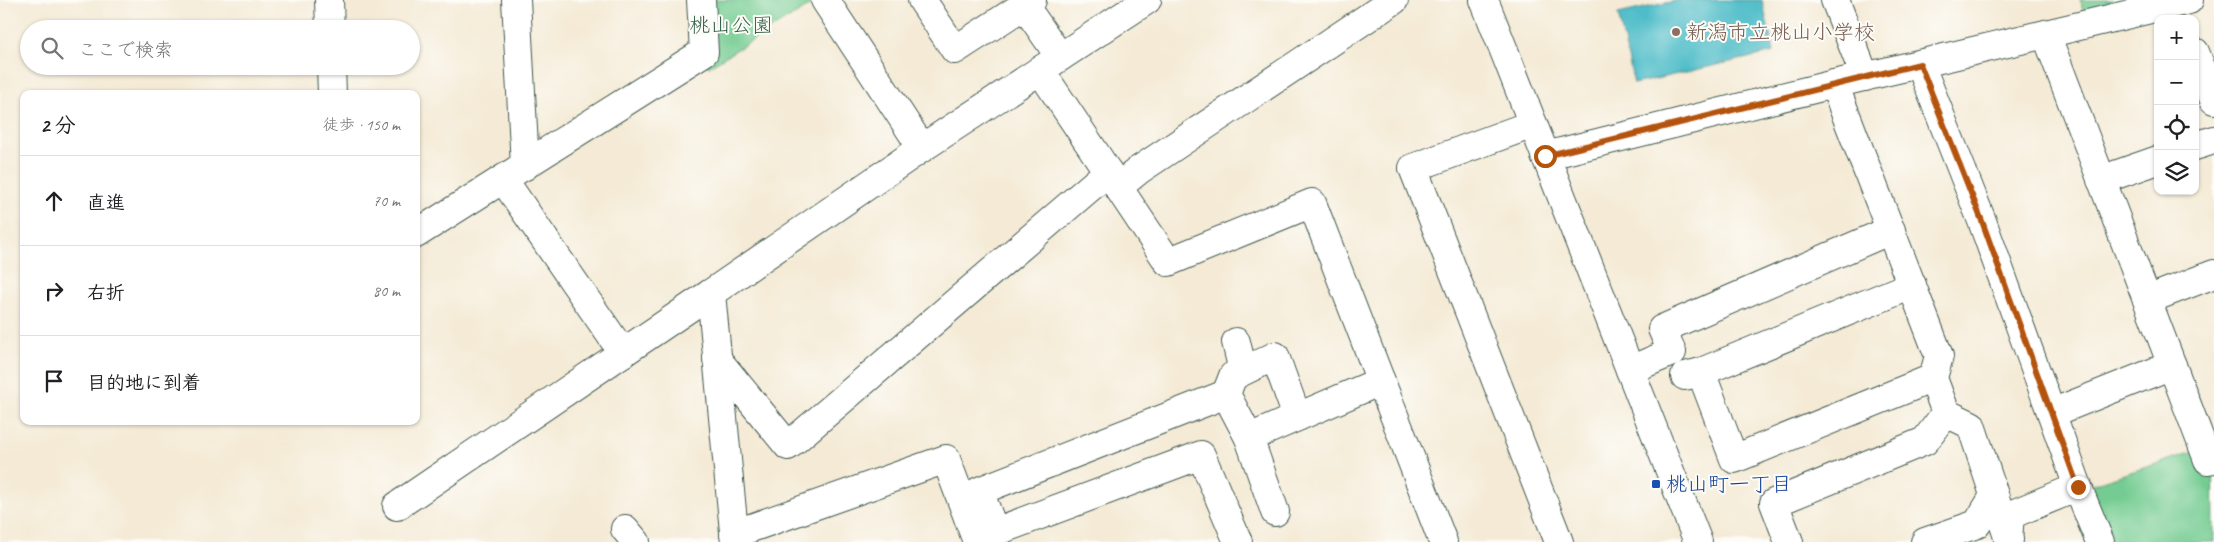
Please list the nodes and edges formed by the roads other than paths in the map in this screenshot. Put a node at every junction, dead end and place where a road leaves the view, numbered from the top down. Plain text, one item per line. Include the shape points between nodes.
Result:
1 (329, 0) edge
2 (516, 0) edge
3 (701, 0) edge
4 (825, 0) edge
5 (922, 0) edge
6 (1147, 0) edge
7 (1394, 0) edge
8 (1484, 0) edge
9 (1835, 0) edge
10 (1028, 2) edge
11 (2182, 7) edge
12 (330, 20) edge
13 (2046, 34) junction
14 (2198, 60) edge
15 (1050, 64) junction
16 (1920, 64) junction
17 (331, 75) edge
18 (1865, 77) junction
19 (1834, 84) junction
20 (332, 90) edge
21 (2214, 100) edge
22 (1533, 124) junction
23 (2214, 140) edge
24 (2199, 145) edge
25 (922, 148) junction
26 (1545, 156) junction
27 (2154, 161) edge
28 (514, 173) junction
29 (1113, 180) junction
30 (2101, 180) junction
31 (1891, 230) junction
32 (420, 232) edge
33 (2214, 274) edge
34 (1912, 285) junction
35 (711, 293) junction
36 (2147, 300) junction
37 (1236, 342) dead end
38 (1672, 352) junction
39 (623, 353) junction
40 (717, 359) junction
41 (2172, 365) junction
42 (1630, 370) junction
43 (1243, 371) junction
44 (1700, 372) junction
45 (1933, 378) junction
46 (1380, 381) junction
47 (1226, 394) junction
48 (1946, 413) junction
49 (2052, 413) junction
50 (1296, 417) junction
51 (1249, 438) junction
52 (2214, 459) edge
53 (2078, 487) junction
54 (1994, 496) junction
55 (397, 506) dead end
56 (1275, 512) dead end
57 (734, 538) edge
58 (980, 538) edge
59 (2006, 541) edge
60 (1238, 542) edge
61 (1443, 542) edge
62 (1558, 542) edge
63 (1698, 542) edge
64 (1790, 542) edge
65 (1925, 542) edge
66 (2100, 542) edge

1 - 12 street
2 - 28 street
3 - 28 street via 704,52
4 - 25 street
5 - 10 street via 955,50
6 - 15 street
7 - 29 street via 1139,170
8 - 22 street
9 - 18 street
10 - 15 street
11 - 13 street
13 - 16 street
13 - 30 street
14 - 21 street
15 - 25 street
15 - 29 street
16 - 18 street
16 - 49 street
17 - 20 street
18 - 19 street
19 - 26 street
19 - 31 street
22 - 26 street
22 - 62 street via 1413,168
23 - 24 street
25 - 35 street
26 - 42 street
27 - 30 street
28 - 32 street
28 - 39 street
29 - 40 street via 788,446
29 - 46 street via 1168,262 1312,203
30 - 36 street
31 - 34 street
31 - 38 street via 1662,329
33 - 36 street
34 - 44 street
34 - 45 street via 1939,356
35 - 39 street
35 - 40 street
36 - 41 street
37 - 43 street
38 - 42 street
38 - 44 street via 1686,378
39 - 55 street
40 - 57 street
41 - 49 street
41 - 52 street via 2208,460
42 - 63 street
43 - 47 street via 1233,376
43 - 50 street via 1275,356
44 - 45 street via 1734,460
45 - 48 street
46 - 50 street
46 - 61 street
47 - 51 street
47 - 58 street via 979,491
48 - 54 street via 1971,424
48 - 64 street via 1925,440 1774,503
49 - 53 street
50 - 51 street
51 - 56 street
53 - 59 street via 2010,515
53 - 66 street
54 - 59 street
54 - 65 street via 1977,524
57 - 58 street via 946,459
58 - 60 street via 1201,455

